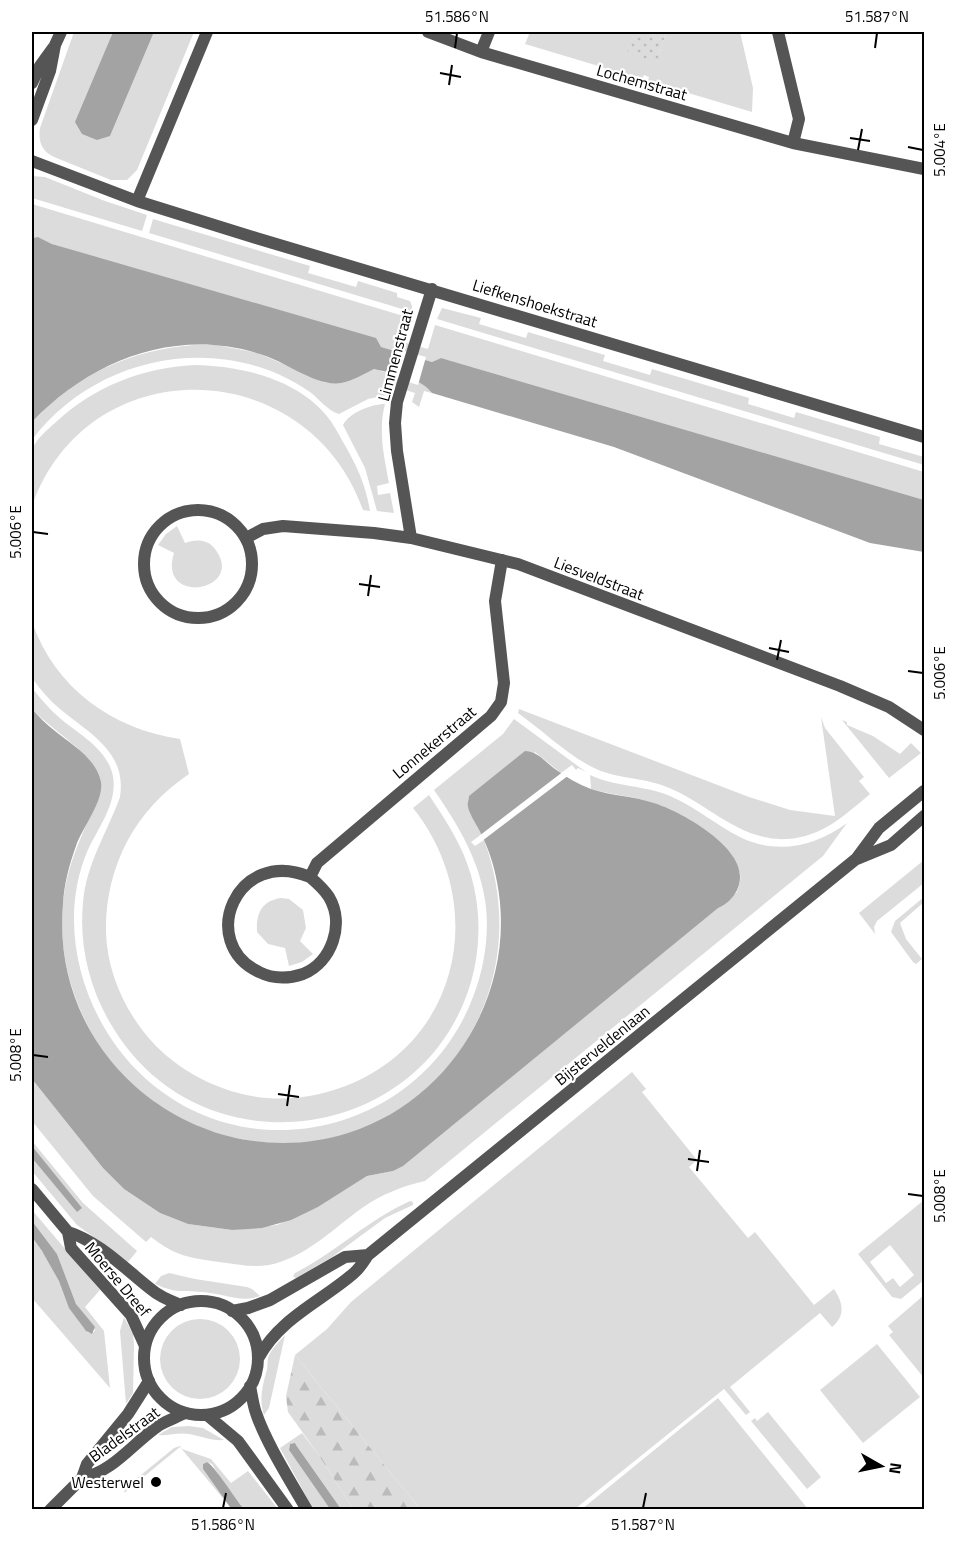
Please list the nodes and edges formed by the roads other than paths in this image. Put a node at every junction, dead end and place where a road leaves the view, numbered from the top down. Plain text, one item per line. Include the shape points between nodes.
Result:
1 (61, 32) edge
2 (207, 32) edge
3 (428, 32) edge
4 (489, 32) edge
5 (778, 32) edge
6 (55, 45) junction
7 (481, 52) junction
8 (32, 83) edge
9 (32, 120) edge
10 (793, 143) junction
11 (32, 160) edge
12 (924, 170) edge
13 (137, 201) junction
14 (432, 289) junction
15 (924, 437) edge
16 (246, 538) junction
17 (411, 538) junction
18 (502, 561) junction
19 (924, 730) edge
20 (924, 791) edge
21 (924, 816) edge
22 (856, 860) junction
23 (310, 877) junction
24 (32, 1189) edge
25 (68, 1232) junction
26 (368, 1255) junction
27 (181, 1305) junction
28 (232, 1311) junction
29 (145, 1346) junction
30 (259, 1357) junction
31 (148, 1382) junction
32 (250, 1386) junction
33 (183, 1414) junction
34 (207, 1415) junction
35 (82, 1478) junction
36 (50, 1509) edge
37 (288, 1509) edge
38 (307, 1509) edge

1 - 6 street
2 - 13 street
3 - 7 street, Lochemstraat
4 - 7 street
5 - 10 street via 799,119
6 - 8 street
6 - 9 street via 51,71
7 - 10 street, Lochemstraat
10 - 12 street, Lochemstraat
11 - 13 street, Liefkenshoekstraat
13 - 14 street, Liefkenshoekstraat
14 - 15 street, Liefkenshoekstraat
14 - 17 street, Limmenstraat via 400,393 395,423
16 - 16 street via 237,526 213,511 199,509 171,516 151,536 145,549 143,564 152,593 162,605 189,618 204,618 230,608 247,588 250,576 252,563
16 - 17 street, Liesveldstraat via 263,529 283,526
17 - 18 street, Liesveldstraat
18 - 19 street, Liesveldstraat via 840,686 888,707
18 - 23 street, Lonnekerstraat via 495,601 504,683 501,702 491,716 317,863
20 - 22 street, Bijsterveldenlaan via 879,828
21 - 22 street, Bijsterveldenlaan via 891,845
22 - 26 street, Bijsterveldenlaan
23 - 23 street via 290,871 269,872 256,877 236,896 228,923 230,937 235,950 254,970 266,976 294,977 307,972 328,953 334,940 335,911 330,898
24 - 25 street, Moerse Dreef
25 - 27 street, Moerse Dreef via 82,1236 151,1290
25 - 29 street, Moerse Dreef via 71,1248 130,1315
26 - 28 street, Bijsterveldenlaan via 345,1257 270,1300
26 - 30 street, Bijsterveldenlaan via 356,1272 287,1322 267,1342
27 - 28 street via 206,1301
27 - 29 street via 158,1319
28 - 30 street via 249,1328
29 - 31 street
30 - 32 street
31 - 33 street via 168,1406
31 - 35 street, Bladelstraat via 128,1414 87,1464
32 - 34 street via 232,1407
32 - 38 street via 261,1425
33 - 34 street
33 - 35 street, Bladelstraat via 159,1425 108,1468
34 - 37 street via 238,1441
35 - 36 street, Bladelstraat

